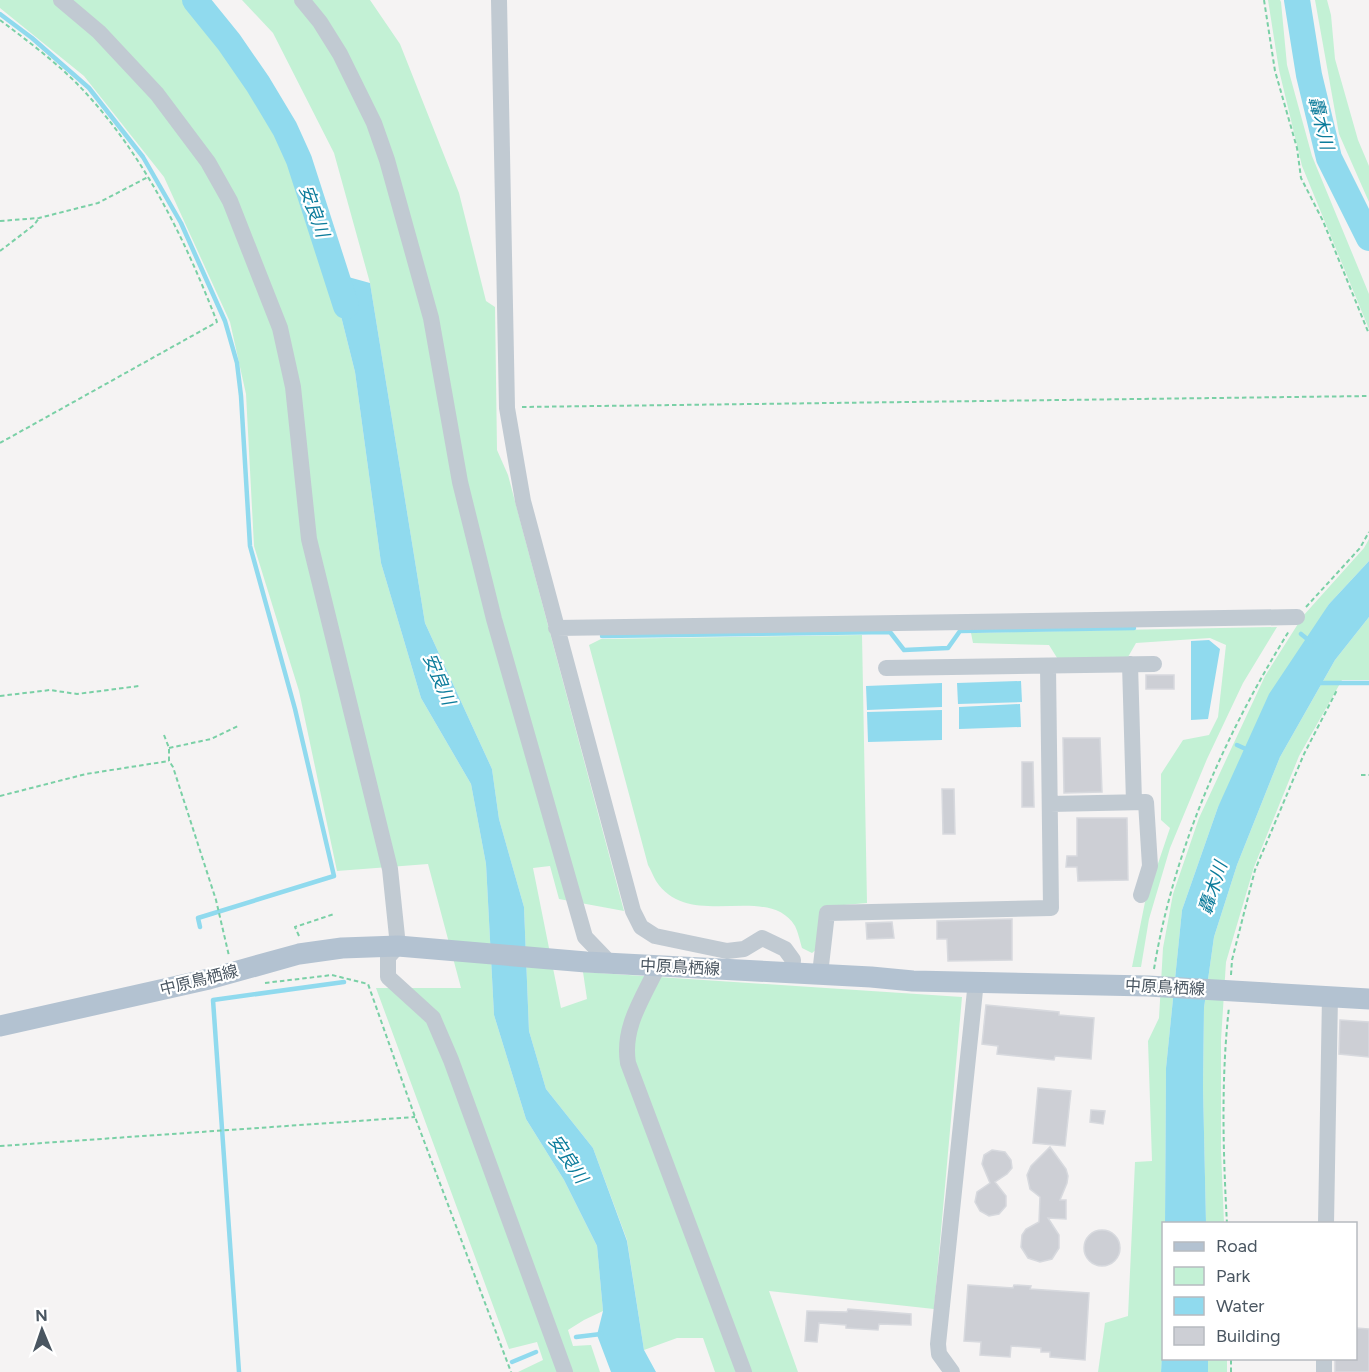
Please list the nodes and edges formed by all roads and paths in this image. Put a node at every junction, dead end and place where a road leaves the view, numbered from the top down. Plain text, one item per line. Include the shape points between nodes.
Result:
1 (62, 0) edge
2 (302, 0) edge
3 (499, 0) edge
4 (1264, 0) edge
5 (0, 20) edge
6 (148, 177) junction
7 (39, 218) junction
8 (0, 221) edge
9 (0, 251) edge
10 (1369, 334) edge
11 (1369, 396) edge
12 (507, 408) junction
13 (0, 443) edge
14 (1369, 532) edge
15 (1297, 617) junction
16 (556, 628) junction
17 (1130, 664) junction
18 (1154, 664) dead end
19 (1048, 666) junction
20 (886, 668) dead end
21 (139, 686) dead end
22 (1337, 690) dead end
23 (0, 696) edge
24 (238, 726) dead end
25 (164, 735) dead end
26 (169, 748) junction
27 (169, 760) junction
28 (1361, 775) dead end
29 (1369, 775) edge
30 (0, 796) edge
31 (1134, 802) junction
32 (1050, 804) junction
33 (1141, 895) dead end
34 (334, 914) dead end
35 (299, 936) dead end
36 (406, 947) junction
37 (229, 959) dead end
38 (610, 963) junction
39 (658, 966) junction
40 (792, 973) junction
41 (820, 975) junction
42 (976, 981) junction
43 (260, 983) dead end
44 (1152, 986) junction
45 (1226, 990) junction
46 (1330, 996) junction
47 (1369, 999) edge
48 (0, 1026) edge
49 (415, 1117) junction
50 (0, 1146) edge
51 (1227, 1222) edge
52 (1326, 1222) edge
53 (511, 1372) edge
54 (565, 1372) edge
55 (744, 1372) edge
56 (952, 1372) edge

1 - 36 street via 99,32 158,94 208,162 230,201 280,328 293,387 309,539
2 - 38 street via 340,54 374,123 387,160 431,318 460,482 494,619 585,937
3 - 12 street
4 - 10 path via 1275,71 1297,148 1301,178
5 - 6 path via 84,91
6 - 7 path via 98,203
6 - 13 path via 198,274 217,322
7 - 8 path
7 - 9 path
11 - 12 path
12 - 16 street via 524,501
14 - 15 path via 1360,548
15 - 16 street
15 - 44 path via 1260,678 1212,772 1169,894
16 - 40 street via 633,911 641,927 655,936 727,951 744,949 762,938 785,949 793,960
17 - 18 street
17 - 19 street
17 - 31 street
19 - 20 street
19 - 32 street
21 - 23 path via 106,692 77,694 50,690
22 - 45 path via 1304,754 1255,870
24 - 26 path via 210,739
25 - 26 path
26 - 27 path
27 - 30 path via 86,774
27 - 37 path via 216,900
28 - 29 path
31 - 32 street
31 - 33 street via 1146,802 1149,866
32 - 41 street via 1051,908 827,913
34 - 35 path via 295,927
36 - 38 main road, 中原鳥栖線
36 - 48 main road, 中原鳥栖線 via 342,948 299,954 210,979
36 - 54 street via 388,957 388,977 433,1018
38 - 39 main road, 中原鳥栖線
39 - 40 main road, 中原鳥栖線
39 - 55 street via 630,1025 625,1047 628,1063
40 - 41 main road, 中原鳥栖線
41 - 42 main road, 中原鳥栖線
42 - 44 main road, 中原鳥栖線
42 - 56 street via 938,1344 939,1354
43 - 49 path via 332,975 368,984
44 - 45 main road, 中原鳥栖線
45 - 46 main road, 中原鳥栖線
45 - 51 path via 1223,1147
46 - 47 main road, 中原鳥栖線
46 - 52 street
49 - 50 path
49 - 53 path

